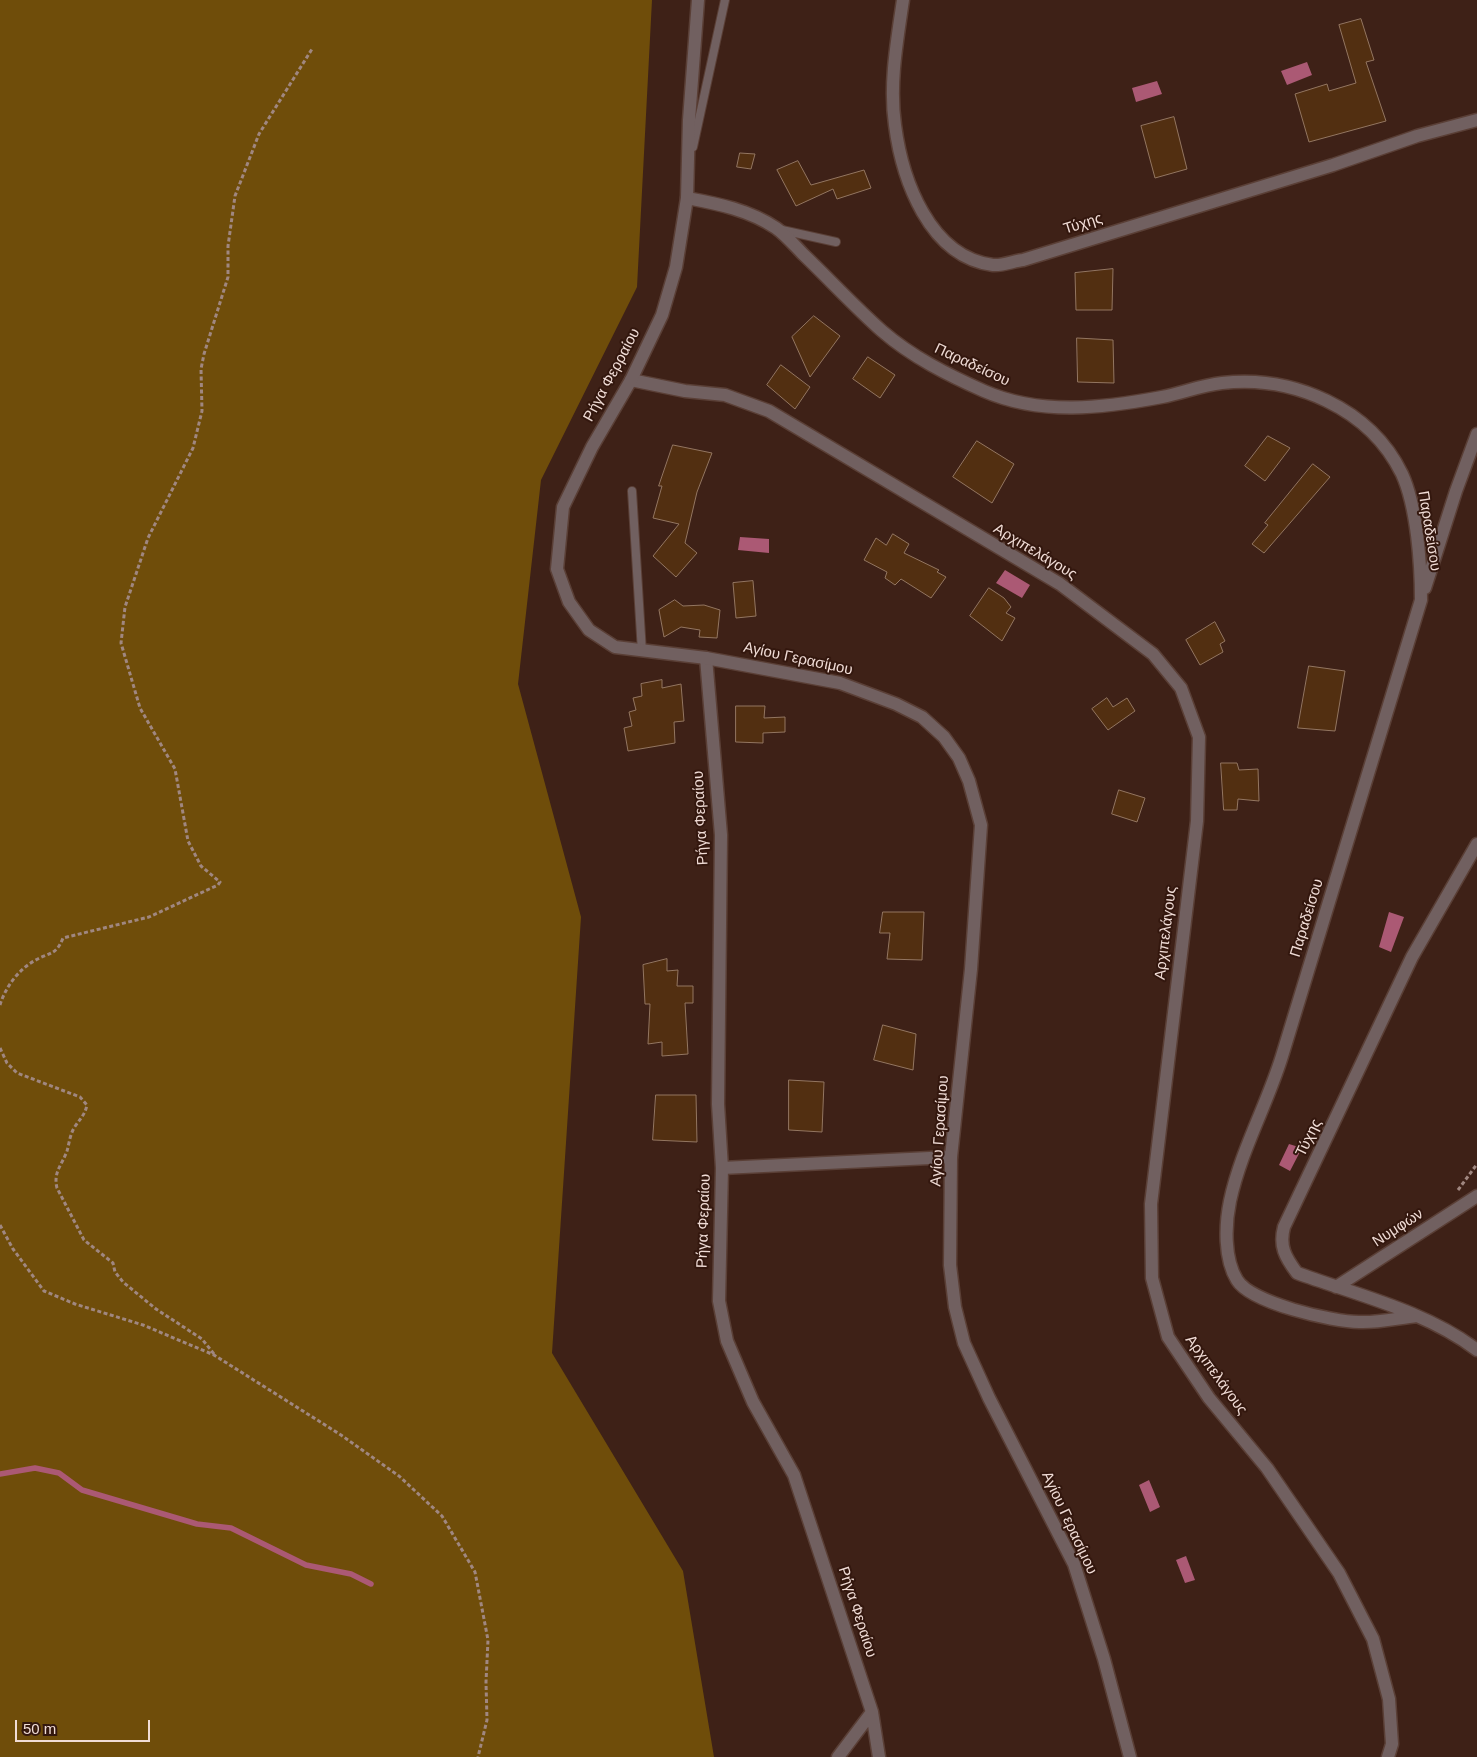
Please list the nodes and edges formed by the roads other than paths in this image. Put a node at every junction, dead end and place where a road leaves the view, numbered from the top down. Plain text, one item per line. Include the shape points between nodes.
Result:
1 (698, 0) edge
2 (725, 0) edge
3 (903, 0) edge
4 (1477, 120) edge
5 (686, 175) junction
6 (687, 198) junction
7 (778, 229) junction
8 (836, 242) dead end
9 (630, 380) junction
10 (1477, 434) edge
11 (632, 491) dead end
12 (1421, 600) junction
13 (642, 652) junction
14 (706, 658) junction
15 (1477, 844) edge
16 (951, 1157) junction
17 (722, 1168) junction
18 (1477, 1196) edge
19 (1336, 1287) junction
20 (1417, 1316) junction
21 (1477, 1350) edge
22 (872, 1712) junction
23 (838, 1757) edge
24 (879, 1757) edge
25 (1130, 1757) edge
26 (1388, 1757) edge

1 - 5 street, Ρήγα Φερραίου
2 - 5 lane
3 - 4 street, Τύχης via 896,56 894,124 906,173 932,228 945,242 965,256 994,265 1023,260
5 - 6 street, Ρήγα Φερραίου
6 - 7 street, Παραδείσου via 728,206
6 - 9 street, Ρήγα Φερραίου via 676,267 662,314
7 - 8 lane
7 - 12 street, Παραδείσου via 882,331 906,350 995,396 1041,407 1074,408 1109,406 1222,383 1258,383 1294,388 1328,401 1352,415 1374,434 1391,454 1403,476 1421,567
9 - 13 street, Ρήγα Φερραίου via 563,507 557,569 569,602 588,630 615,647
9 - 26 street, Αρχιπελάγους via 685,391 725,394 769,411 1060,584 1153,654 1180,688 1199,737 1197,821 1151,1204 1152,1278 1168,1337 1209,1398 1267,1468 1339,1573 1373,1639 1389,1699 1392,1744
10 - 12 street
11 - 13 lane
12 - 20 street, Παραδείσου via 1277,1074 1241,1164 1230,1201 1227,1226 1228,1259 1237,1281 1246,1290 1281,1305 1329,1319 1360,1322
13 - 14 street, Ρήγα Φερραίου
14 - 16 street, Αγίου Γερασίμου via 840,682 896,704 922,717 944,737 959,758 981,825 971,969
14 - 17 street, Ρήγα Φεραίου via 721,835 718,1104
15 - 19 street, Τύχης via 1412,957 1284,1226 1280,1240 1285,1256 1297,1273
16 - 17 street
16 - 25 street, Αγίου Γερασίμου via 950,1265 964,1343 1074,1564
17 - 22 street, Ρήγα Φεραίου via 719,1301 727,1341 753,1402 794,1474
18 - 19 street, Νυμφών
19 - 20 street, Τύχης
20 - 21 street, Τύχης via 1457,1335
22 - 23 street
22 - 24 street, Ρήγα Φεραίου

